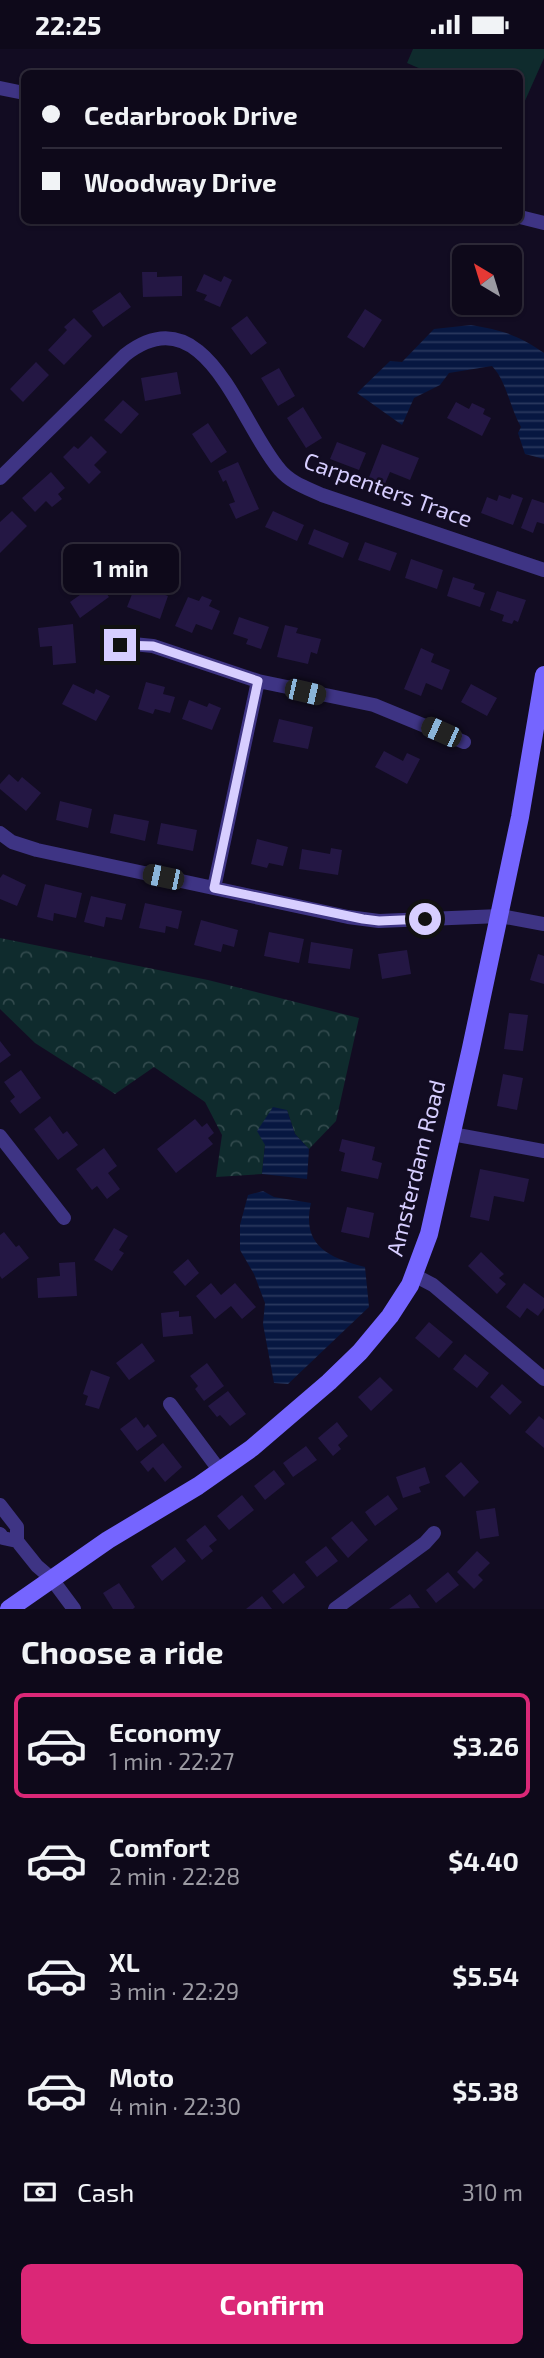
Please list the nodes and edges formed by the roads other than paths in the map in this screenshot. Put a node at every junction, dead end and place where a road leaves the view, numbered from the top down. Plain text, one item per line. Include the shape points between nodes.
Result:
1 (0, 88) edge
2 (21, 92) edge
3 (523, 218) edge
4 (544, 223) edge
5 (0, 478) edge
6 (544, 570) edge
7 (120, 645) dead end
8 (544, 675) edge
9 (258, 681) junction
10 (464, 742) dead end
11 (0, 833) edge
12 (214, 888) junction
13 (500, 916) junction
14 (544, 924) edge
15 (452, 1134) junction
16 (0, 1136) edge
17 (544, 1151) edge
18 (64, 1218) dead end
19 (414, 1275) junction
20 (544, 1378) edge
21 (170, 1404) dead end
22 (220, 1471) junction
23 (0, 1505) edge
24 (0, 1534) edge
25 (434, 1534) dead end
26 (17, 1541) junction
27 (51, 1578) junction
28 (9, 1609) edge
29 (74, 1609) edge
30 (335, 1609) edge

1 - 2 street
3 - 4 street
5 - 6 street, Carpenters Trace via 125,355 149,341 175,339 191,344 209,359 277,466 292,481
7 - 9 street via 153,646
8 - 13 main road, Amsterdam Road
9 - 10 street via 374,705
9 - 12 street
11 - 12 street via 37,850
12 - 13 street via 379,921
13 - 14 street
13 - 15 main road, Amsterdam Road
15 - 17 street
15 - 19 main road, Amsterdam Road via 429,1234
16 - 18 street
19 - 20 street via 433,1285
19 - 22 main road, Amsterdam Road via 390,1316 360,1352
21 - 22 street
22 - 27 main road, Amsterdam Road
23 - 26 street via 17,1527
24 - 26 street
25 - 30 street
26 - 27 street
27 - 28 main road, Amsterdam Road
27 - 29 street

